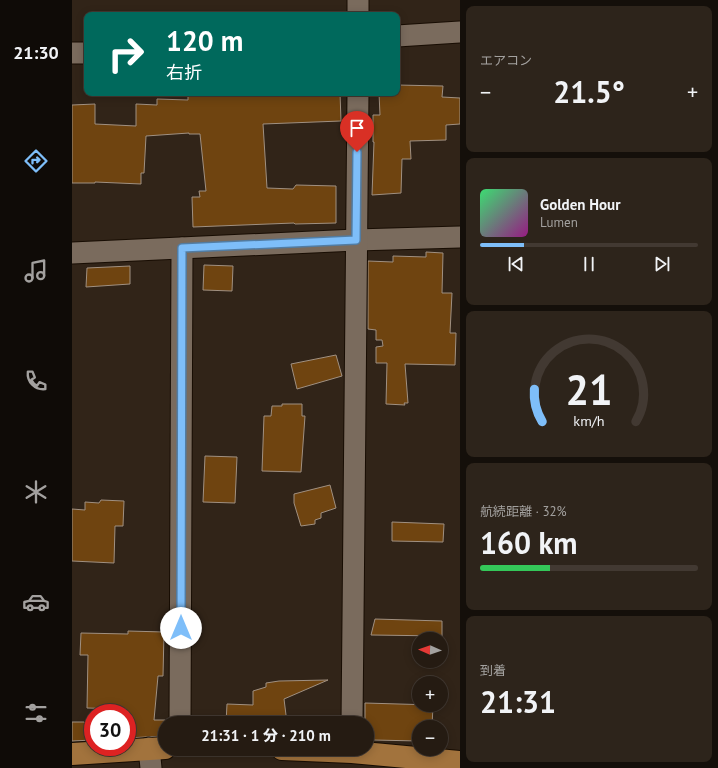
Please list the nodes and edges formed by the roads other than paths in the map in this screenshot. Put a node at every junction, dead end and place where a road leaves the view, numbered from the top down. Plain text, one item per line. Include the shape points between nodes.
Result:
1 (358, 0) edge
2 (358, 12) edge
3 (460, 32) edge
4 (400, 36) edge
5 (84, 53) edge
6 (72, 54) edge
7 (358, 96) edge
8 (460, 237) edge
9 (356, 240) junction
10 (182, 248) junction
11 (72, 253) edge
12 (180, 716) edge
13 (352, 716) edge
14 (374, 753) edge
15 (72, 754) edge
16 (155, 755) edge
17 (460, 762) edge

1 - 2 street
3 - 4 street
5 - 6 street
7 - 9 street
8 - 9 street
9 - 10 street
9 - 13 street
10 - 11 street
10 - 12 street
14 - 17 main road
15 - 16 main road

